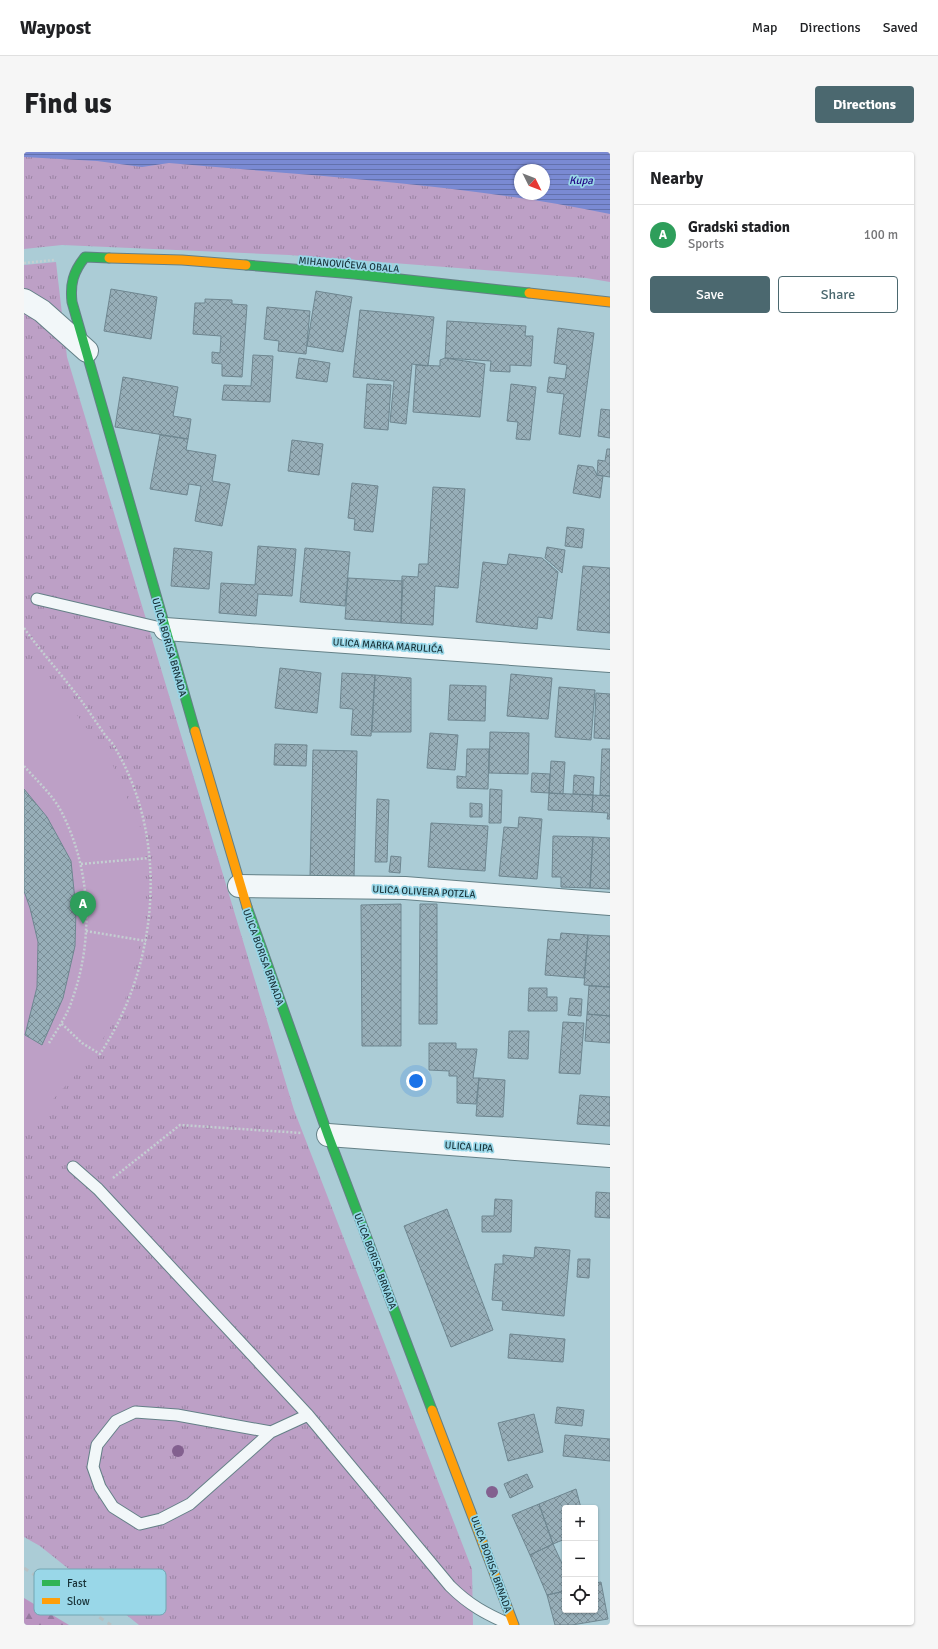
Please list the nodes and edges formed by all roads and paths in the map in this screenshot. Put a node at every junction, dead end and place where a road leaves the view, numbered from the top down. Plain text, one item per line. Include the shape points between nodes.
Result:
1 (85, 257) joint
2 (24, 300) edge
3 (610, 302) edge
4 (87, 351) junction
5 (37, 599) dead end
6 (24, 628) edge
7 (165, 629) junction
8 (610, 661) edge
9 (24, 766) edge
10 (149, 858) junction
11 (81, 864) junction
12 (239, 886) junction
13 (610, 904) edge
14 (86, 931) junction
15 (146, 941) junction
16 (61, 1023) junction
17 (49, 1043) dead end
18 (328, 1135) junction
19 (610, 1156) edge
20 (73, 1167) dead end
21 (98, 1189) junction
22 (308, 1415) junction
23 (271, 1432) junction
24 (511, 1625) edge
25 (514, 1625) edge

1 - 3 street, MIHANOVIĆEVA OBALA via 182,260 354,274
1 - 4 street, ULICA BORISA BRNADA via 76,266 71,278 70,302
2 - 4 street via 42,311
4 - 7 street, ULICA BORISA BRNADA
5 - 7 lane
6 - 10 path via 113,745 128,772 144,825
7 - 8 street, ULICA MARKA MARULIĆA
7 - 12 street, ULICA BORISA BRNADA
9 - 11 path via 60,809
10 - 11 path
10 - 15 path via 150,901
11 - 14 path via 86,896
12 - 13 street, ULICA OLIVERA POTZLA via 405,888
12 - 18 street, ULICA BORISA BRNADA
14 - 15 path
14 - 16 path via 72,1001
15 - 16 path via 132,993 115,1031 100,1054 82,1044
16 - 17 path
18 - 19 street, ULICA LIPA
18 - 21 path via 180,1125
18 - 25 street, ULICA BORISA BRNADA
20 - 21 lane
21 - 22 lane
22 - 23 lane
22 - 24 lane via 450,1586 479,1610
23 - 23 lane via 184,1416 135,1412 116,1421 97,1445 93,1467 100,1487 113,1507 140,1524 161,1519 190,1504

